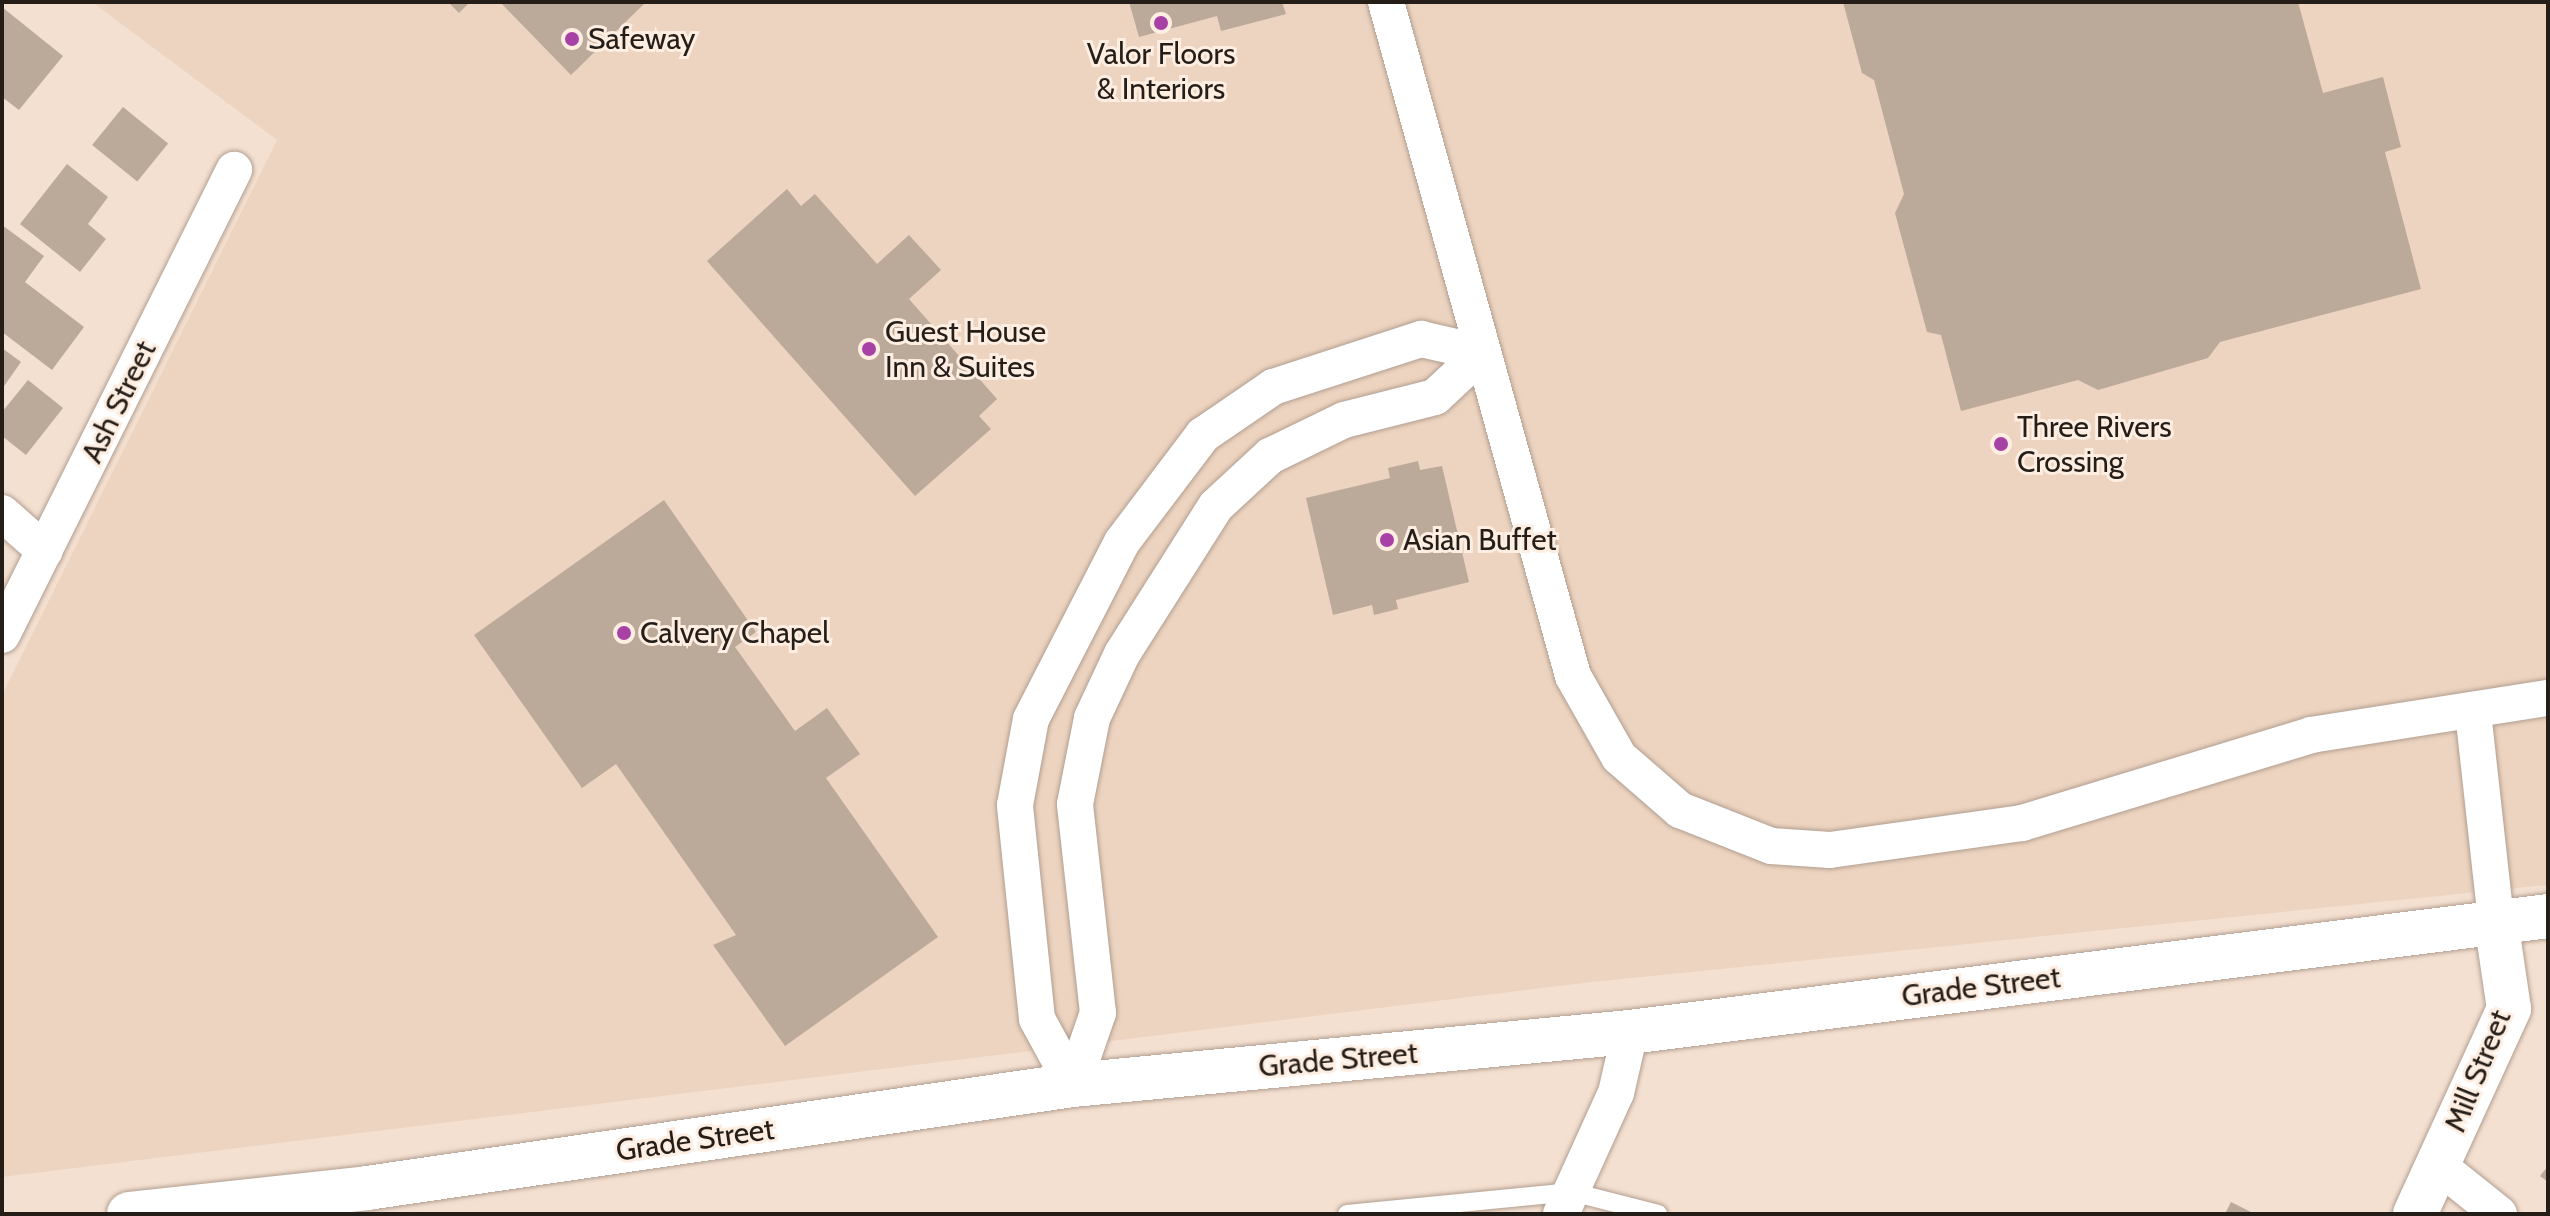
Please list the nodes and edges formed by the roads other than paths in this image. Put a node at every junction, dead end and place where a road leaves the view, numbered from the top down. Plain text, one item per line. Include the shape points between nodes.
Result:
1 (1386, 2) edge
2 (234, 170) dead end
3 (1482, 353) junction
4 (2, 513) edge
5 (45, 551) junction
6 (2, 635) edge
7 (2548, 698) edge
8 (2473, 712) junction
9 (2548, 916) edge
10 (2496, 921) junction
11 (1630, 1032) junction
12 (1073, 1085) junction
13 (2439, 1166) junction
14 (367, 1201) edge
15 (1566, 1203) edge
16 (254, 1207) edge
17 (129, 1214) edge
18 (1347, 1214) edge
19 (1658, 1214) edge
20 (2415, 1214) edge
21 (2499, 1214) edge

1 - 3 street
2 - 5 street, Ash Street
3 - 8 street via 1573,676 1619,757 1680,810 1771,846 1830,850 2022,823 2311,735
3 - 12 street via 1435,397 1344,420 1270,456 1216,506 1122,654 1092,718 1075,804 1098,1013
3 - 12 street via 1421,339 1273,387 1203,435 1122,542 1031,719 1015,805 1037,1019
4 - 5 street
5 - 6 street, Ash Street
7 - 8 street
8 - 10 street
9 - 10 main road, Grade Street
10 - 11 main road, Grade Street
10 - 13 main road, Mill Street via 2509,1009
11 - 12 main road, Grade Street
11 - 15 street via 1616,1093
12 - 14 main road, Grade Street
13 - 20 main road, Mill Street
13 - 21 street
14 - 16 main road, Grade Street
15 - 18 lane
15 - 19 lane
16 - 17 main road, Grade Street

